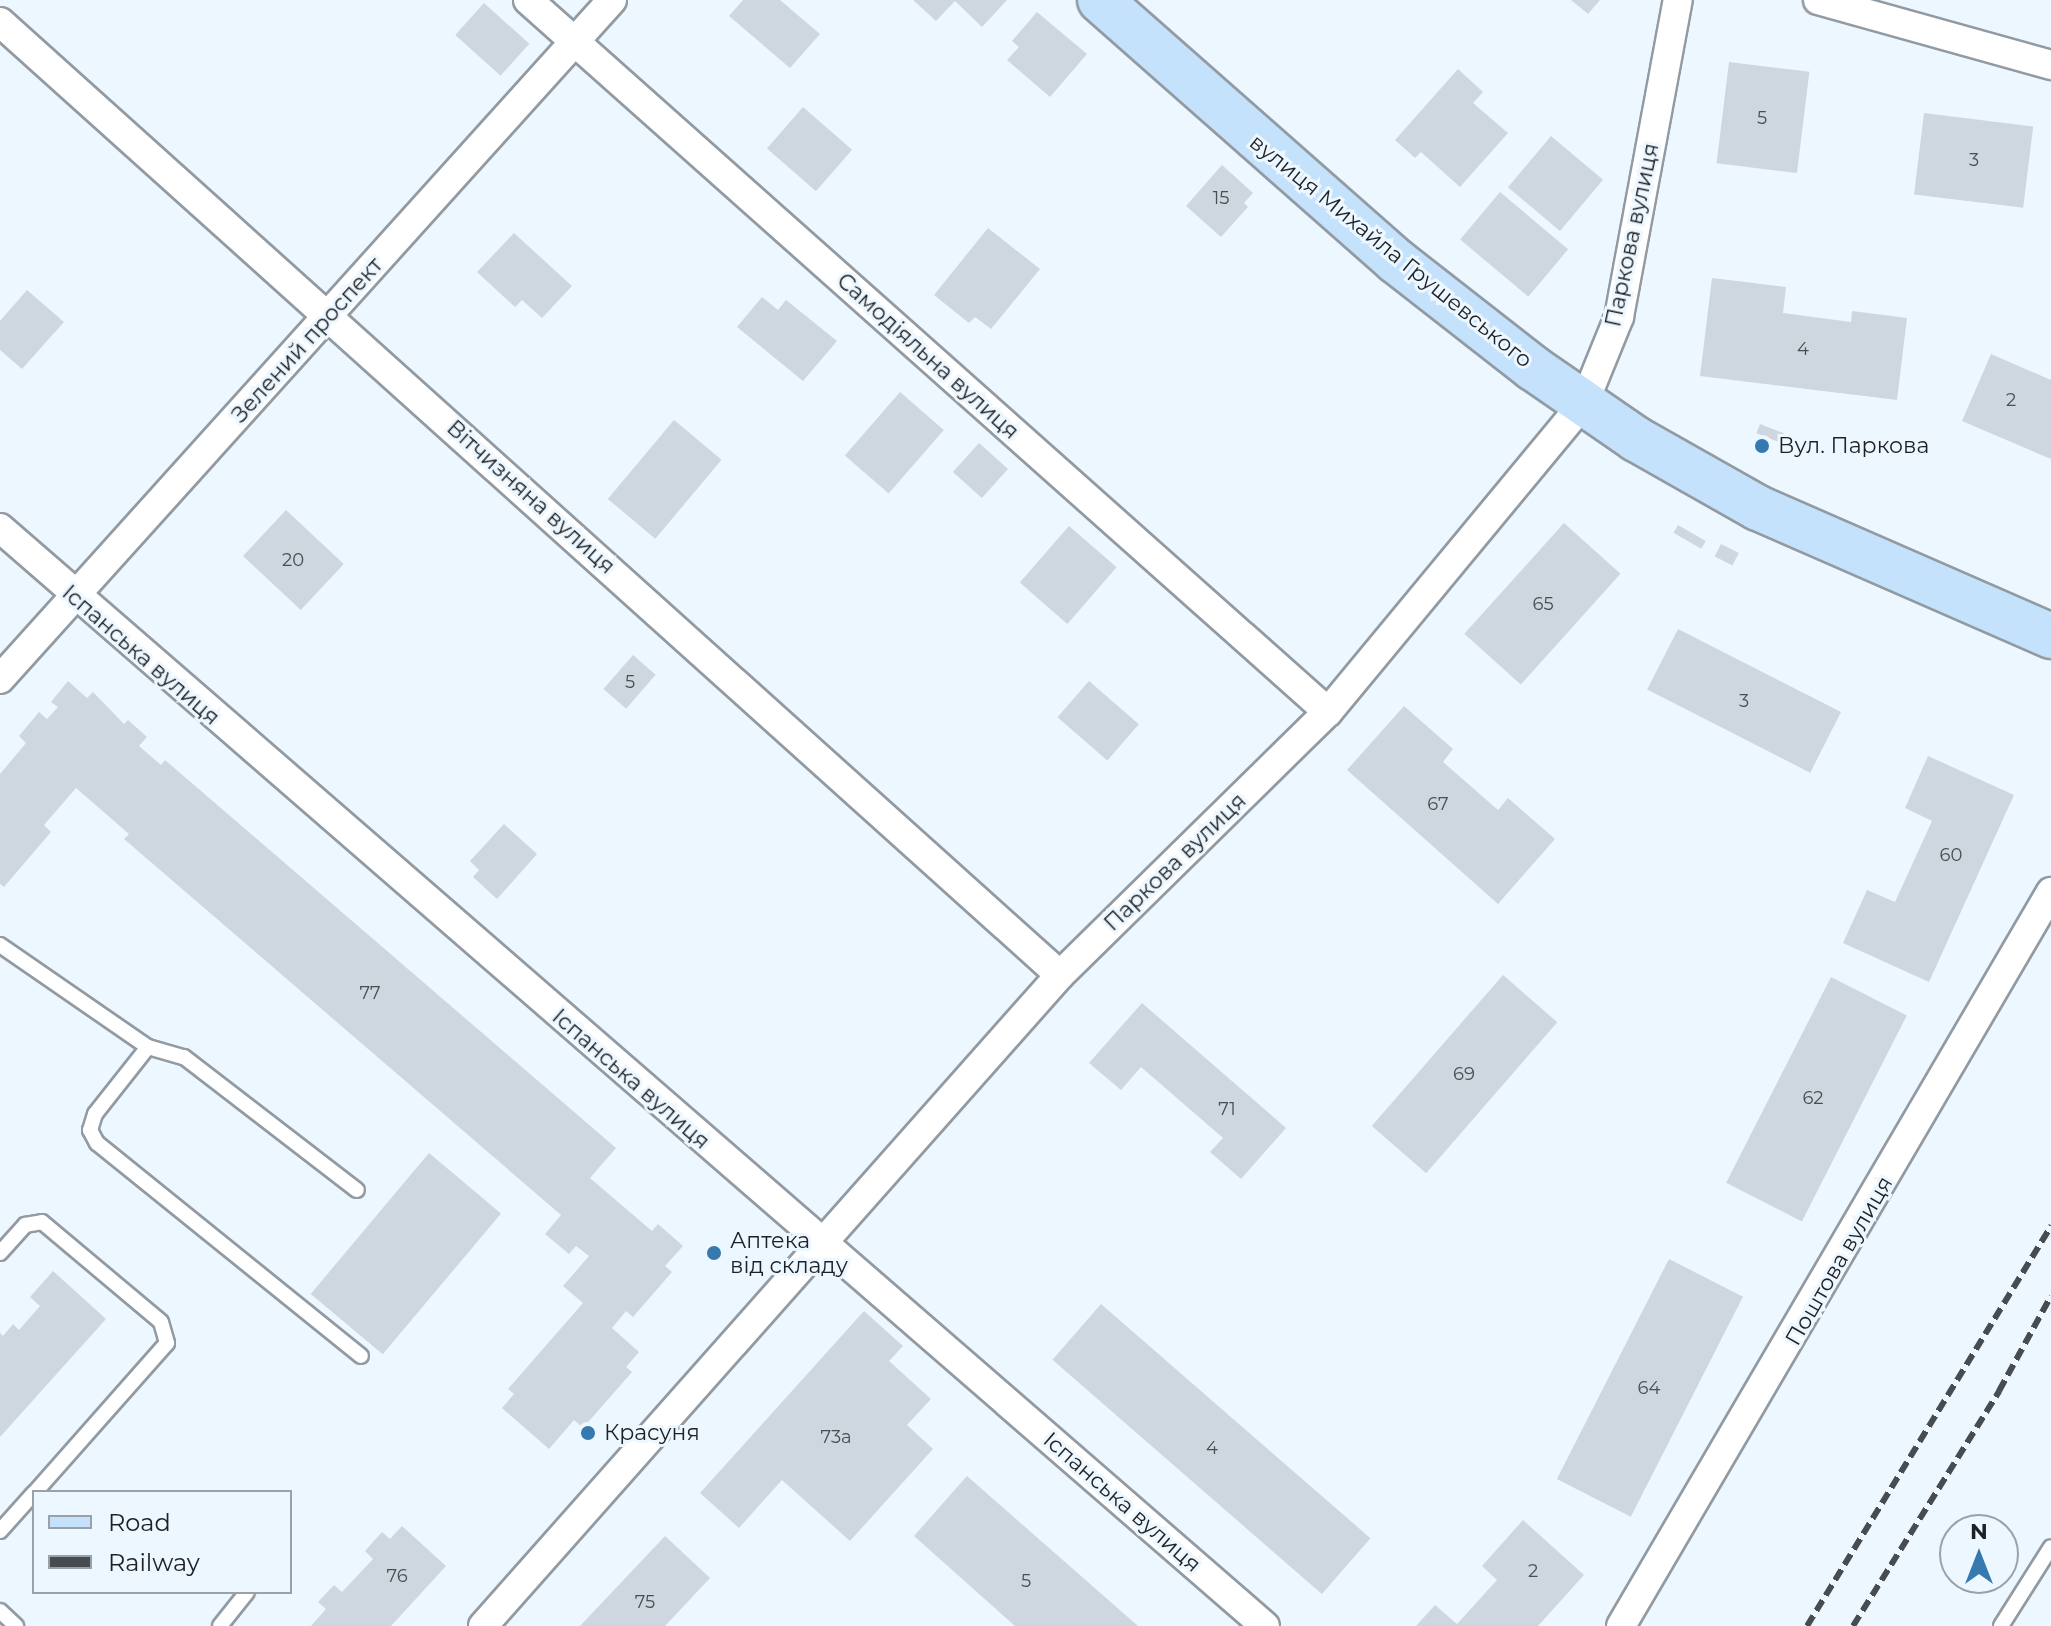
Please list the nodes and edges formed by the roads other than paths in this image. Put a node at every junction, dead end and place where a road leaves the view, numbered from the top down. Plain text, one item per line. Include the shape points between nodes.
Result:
1 (528, 0) edge
2 (612, 0) edge
3 (1100, 0) edge
4 (1678, 0) edge
5 (1818, 0) edge
6 (0, 22) edge
7 (575, 41) junction
8 (2051, 65) edge
9 (329, 315) junction
10 (1584, 403) junction
11 (0, 528) edge
12 (75, 598) junction
13 (2051, 636) edge
14 (0, 679) edge
15 (1328, 712) junction
16 (2051, 892) edge
17 (0, 945) edge
18 (1060, 975) junction
19 (148, 1047) junction
20 (357, 1190) dead end
21 (818, 1241) junction
22 (0, 1253) edge
23 (361, 1356) dead end
24 (36, 1490) edge
25 (32, 1494) edge
26 (0, 1531) edge
27 (2051, 1547) edge
28 (245, 1594) edge
29 (0, 1611) edge
30 (16, 1626) edge
31 (220, 1626) edge
32 (483, 1626) edge
33 (1265, 1626) edge
34 (1621, 1626) edge
35 (2001, 1626) edge

1 - 7 street, Самодіяльна вулиця
2 - 7 street, Зелений проспект
3 - 10 main road, вулиця Михайла Грушевського via 1396,261
4 - 10 street, Паркова вулиця via 1619,317
5 - 8 street
6 - 9 street, Вітчизняна вулиця
7 - 9 street, Зелений проспект
7 - 15 street, Самодіяльна вулиця
9 - 12 street, Зелений проспект
9 - 18 street, Вітчизняна вулиця
10 - 13 main road, вулиця Михайла Грушевського via 1758,508
10 - 15 street, Паркова вулиця
11 - 12 street, Іспанська вулиця
12 - 14 street, Зелений проспект
12 - 21 street, Іспанська вулиця
15 - 18 street, Паркова вулиця
16 - 34 street, Поштова вулиця
17 - 19 lane
18 - 21 street, Паркова вулиця
19 - 20 lane via 184,1057
19 - 23 lane via 95,1114 90,1130 97,1143
21 - 32 street, Паркова вулиця
21 - 33 street, Іспанська вулиця
22 - 24 lane via 25,1225 42,1222 161,1322 167,1343
25 - 26 lane
27 - 35 lane
28 - 31 lane
29 - 30 lane

